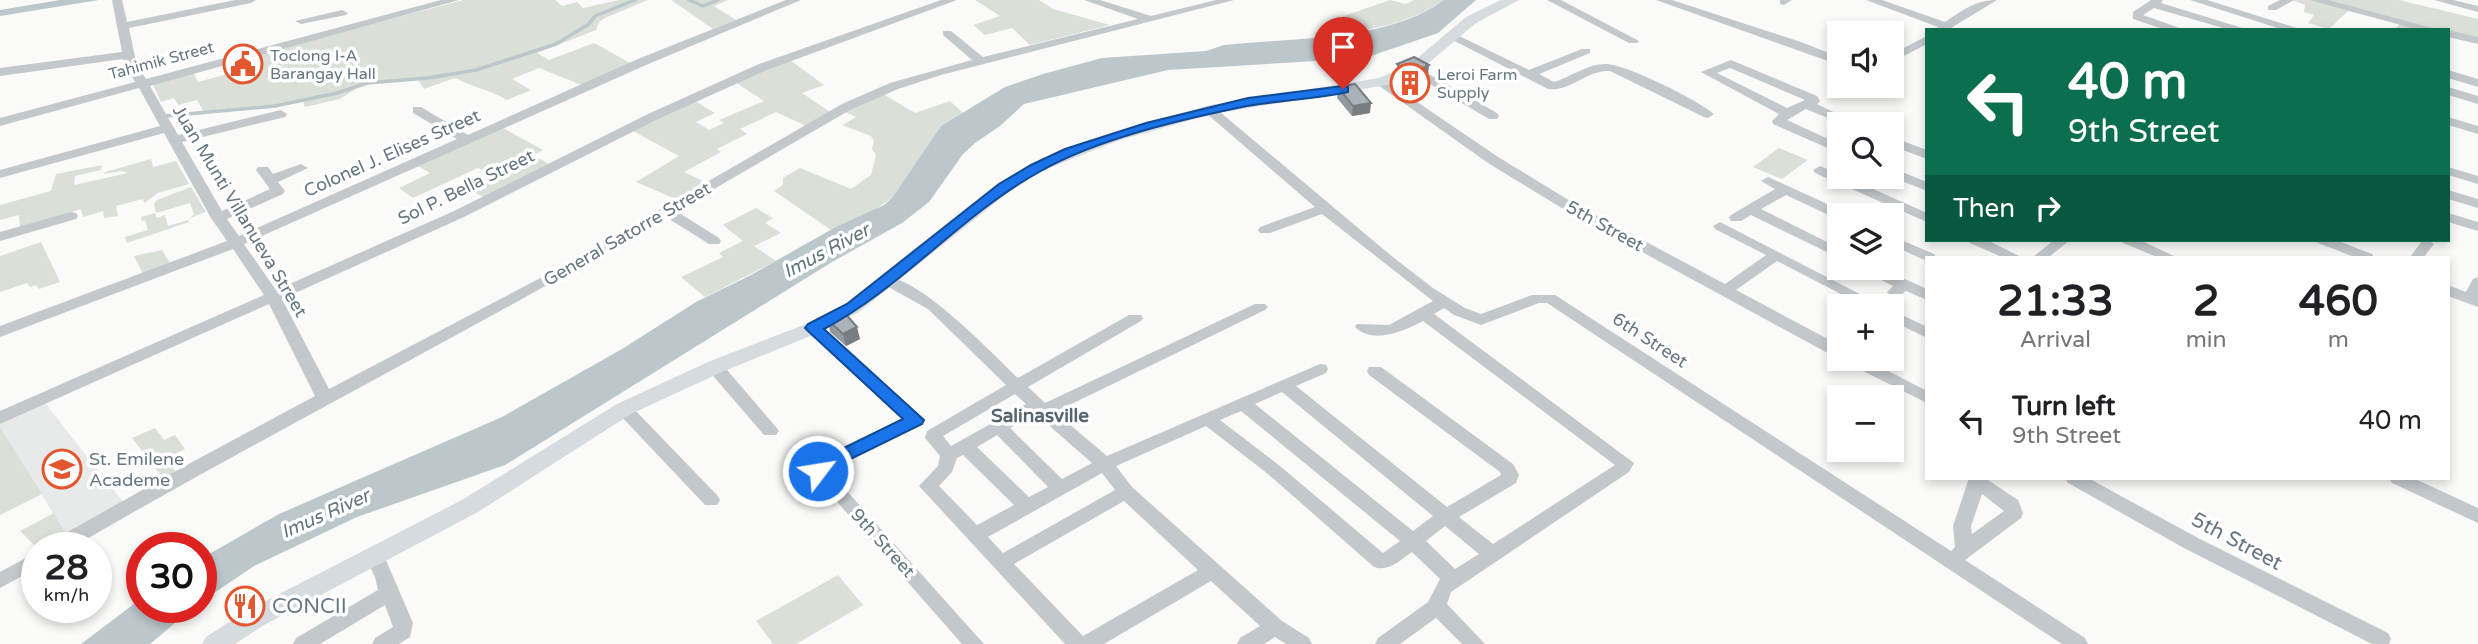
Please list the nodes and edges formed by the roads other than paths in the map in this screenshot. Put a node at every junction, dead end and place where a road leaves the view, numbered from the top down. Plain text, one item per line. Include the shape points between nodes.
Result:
1 (117, 0) edge
2 (251, 0) edge
3 (454, 0) edge
4 (796, 0) edge
5 (953, 0) edge
6 (1089, 0) edge
7 (1229, 0) edge
8 (1512, 0) edge
9 (1552, 0) edge
10 (1661, 0) edge
11 (1871, 0) edge
12 (1992, 0) edge
13 (2167, 0) edge
14 (2194, 0) edge
15 (2290, 0) edge
16 (2315, 0) edge
17 (2439, 0) edge
18 (2156, 2) edge
19 (2182, 5) edge
20 (2272, 8) dead end
21 (2478, 9) edge
22 (1152, 19) junction
23 (301, 22) dead end
24 (123, 26) junction
25 (346, 28) junction
26 (1945, 28) edge
27 (2173, 28) edge
28 (2238, 28) edge
29 (2290, 28) edge
30 (2426, 28) edge
31 (947, 33) dead end
32 (2450, 34) edge
33 (1451, 35) junction
34 (1925, 40) edge
35 (1633, 41) dead end
36 (2478, 41) edge
37 (1586, 51) dead end
38 (1904, 52) edge
39 (127, 55) junction
40 (1827, 56) edge
41 (980, 61) junction
42 (1413, 69) junction
43 (0, 72) edge
44 (1529, 74) junction
45 (2450, 75) edge
46 (1771, 80) junction
47 (143, 82) junction
48 (1382, 82) junction
49 (2478, 83) edge
50 (1744, 91) junction
51 (2450, 92) edge
52 (2478, 100) edge
53 (1807, 105) junction
54 (417, 110) dead end
55 (1210, 110) junction
56 (1787, 113) junction
57 (1827, 113) edge
58 (281, 114) dead end
59 (1708, 114) dead end
60 (1493, 116) dead end
61 (0, 122) edge
62 (2450, 122) edge
63 (2478, 130) edge
64 (170, 134) junction
65 (469, 141) junction
66 (1827, 144) edge
67 (1904, 146) edge
68 (1925, 155) edge
69 (2478, 162) edge
70 (301, 168) dead end
71 (2450, 172) edge
72 (0, 174) edge
73 (1904, 177) edge
74 (2472, 179) edge
75 (1768, 181) dead end
76 (1925, 186) edge
77 (1785, 189) junction
78 (1862, 189) edge
79 (2450, 195) edge
80 (2478, 204) edge
81 (1326, 208) junction
82 (1827, 209) edge
83 (1751, 210) junction
84 (667, 212) junction
85 (71, 216) dead end
86 (1925, 217) edge
87 (218, 218) junction
88 (1736, 218) dead end
89 (2450, 218) edge
90 (1720, 226) dead end
91 (2478, 227) edge
92 (1265, 230) dead end
93 (0, 237) edge
94 (714, 241) dead end
95 (1980, 242) edge
96 (2060, 242) edge
97 (2131, 242) edge
98 (235, 243) junction
99 (2350, 244) edge
100 (2427, 244) dead end
101 (1904, 246) edge
102 (1827, 248) edge
103 (2149, 254) edge
104 (1776, 255) junction
105 (1927, 256) edge
106 (2012, 256) edge
107 (2041, 256) edge
108 (2366, 256) edge
109 (2418, 256) edge
110 (1887, 280) edge
111 (888, 281) junction
112 (2478, 282) edge
113 (1725, 291) junction
114 (2450, 291) edge
115 (1852, 294) edge
116 (1925, 294) edge
117 (273, 297) junction
118 (2474, 300) edge
119 (1444, 301) junction
120 (1260, 307) dead end
121 (1424, 314) junction
122 (1135, 318) dead end
123 (1904, 321) edge
124 (1363, 327) dead end
125 (813, 328) junction
126 (0, 332) edge
127 (1925, 332) edge
128 (1827, 346) edge
129 (715, 367) junction
130 (1320, 369) dead end
131 (1375, 371) dead end
132 (1876, 371) edge
133 (1018, 385) junction
134 (1284, 385) junction
135 (1925, 397) edge
136 (325, 399) junction
137 (1242, 403) junction
138 (1040, 408) junction
139 (624, 409) junction
140 (0, 418) edge
141 (1208, 419) junction
142 (1000, 428) junction
143 (770, 431) dead end
144 (958, 451) junction
145 (1105, 464) junction
146 (1979, 480) edge
147 (1980, 480) edge
148 (2078, 480) edge
149 (2402, 480) edge
150 (1061, 489) junction
151 (1126, 492) junction
152 (712, 500) dead end
153 (1027, 507) junction
154 (2478, 516) edge
155 (1445, 517) junction
156 (83, 532) edge
157 (975, 535) junction
158 (1413, 541) junction
159 (1492, 554) junction
160 (1958, 555) junction
161 (375, 556) junction
162 (1001, 562) junction
163 (21, 569) edge
164 (1212, 571) junction
165 (1452, 578) junction
166 (0, 581) edge
167 (388, 593) junction
168 (1437, 606) junction
169 (1275, 627) junction
170 (2381, 639) dead end
171 (215, 644) edge
172 (303, 644) edge
173 (382, 644) edge
174 (974, 644) edge
175 (1078, 644) edge
176 (1087, 644) edge
177 (1247, 644) edge
178 (1302, 644) edge
179 (1385, 644) edge
180 (1475, 644) edge
181 (2078, 644) edge

1 - 24 street, Juan Munti Villanueva Street
2 - 24 street
3 - 25 street, Tahimik Street
4 - 65 street, Colonel J. Elises Street via 642,62
5 - 117 street, Sol P. Bella Street via 763,66 459,214
6 - 22 street
7 - 22 street, General Satorre Street
8 - 33 main road
9 - 35 street
10 - 40 street
11 - 26 street
12 - 26 street
13 - 19 street
14 - 29 street
15 - 20 street
16 - 30 street
17 - 21 street
18 - 19 street
18 - 27 street via 2137,17
19 - 28 street
22 - 41 street, General Satorre Street
23 - 25 street via 341,9
24 - 39 street, Juan Munti Villanueva Street
25 - 47 street, Tahimik Street
31 - 41 street
32 - 36 street
33 - 42 main road
33 - 44 street
34 - 38 street
37 - 44 street
39 - 43 street
39 - 47 street, Juan Munti Villanueva Street
41 - 84 street, General Satorre Street via 894,86 846,107
42 - 48 main road
42 - 60 street
44 - 59 street via 1556,86 1611,67
45 - 49 street
46 - 50 street
46 - 50 street via 1731,64 1707,72
46 - 53 street via 1813,99
47 - 61 street, Tahimik Street
47 - 64 street, Juan Munti Villanueva Street
48 - 55 main road
48 - 113 street, 5th Street via 1570,208
50 - 56 street
51 - 52 street
53 - 56 street
53 - 57 street
54 - 65 street
55 - 81 street, 6th Street
55 - 111 main road via 1111,138 1036,168 984,202
56 - 66 street via 1779,123
58 - 64 street
62 - 63 street
64 - 72 street
64 - 87 street, Juan Munti Villanueva Street
65 - 98 street, Colonel J. Elises Street
67 - 68 street
69 - 74 street
70 - 87 street via 266,175 278,189 275,193
71 - 74 street
73 - 76 street
75 - 77 street
77 - 82 street
77 - 83 street
78 - 86 street
79 - 80 street
81 - 92 street
81 - 119 street, 6th Street
83 - 88 street
83 - 102 street
84 - 94 street
84 - 136 street, General Satorre Street
85 - 93 street
87 - 98 street, Juan Munti Villanueva Street
89 - 91 street
90 - 104 street
95 - 106 street
96 - 107 street
97 - 103 street
98 - 117 street, Juan Munti Villanueva Street
98 - 126 street, Colonel J. Elises Street
99 - 108 street
100 - 109 street
101 - 105 street
104 - 113 street
104 - 115 street
110 - 116 street
111 - 125 main road via 852,308
111 - 133 street via 933,306
112 - 118 street
113 - 128 street, 5th Street
114 - 118 street
117 - 136 street, Juan Munti Villanueva Street
117 - 140 street, Sol P. Bella Street
119 - 121 street
119 - 160 street, 6th Street via 1481,320 1537,298 1550,298
120 - 138 street
121 - 124 street via 1383,332
121 - 159 street via 1625,463
122 - 133 street
123 - 127 street
125 - 129 main road
125 - 174 street, 9th Street via 915,420 818,471
129 - 139 main road
129 - 143 street
130 - 134 street
131 - 155 street via 1509,471 1510,478
132 - 135 street
133 - 138 street
133 - 144 street via 933,435
134 - 137 street
134 - 155 street
136 - 156 street, General Satorre Street
137 - 141 street
137 - 158 street
138 - 142 street
138 - 145 street
139 - 152 street
139 - 161 main road via 470,506
141 - 145 street
141 - 158 street via 1381,562
142 - 144 street
142 - 150 street
144 - 153 street
144 - 157 street via 928,486
145 - 150 street
145 - 151 street
146 - 160 street via 1962,526
147 - 160 street via 2011,505 2014,513
148 - 170 street, 5th Street
149 - 154 street
150 - 153 street
151 - 162 street
151 - 164 street
153 - 157 street
155 - 158 street
155 - 159 street
157 - 162 street
158 - 165 street
159 - 165 street
160 - 181 street, 6th Street
161 - 167 street
161 - 171 main road via 255,618
162 - 175 street
163 - 166 street
164 - 169 street
164 - 176 street
165 - 168 street via 1438,595
167 - 172 street
167 - 173 street via 403,631
168 - 179 street
168 - 180 street
169 - 177 street
169 - 178 street

